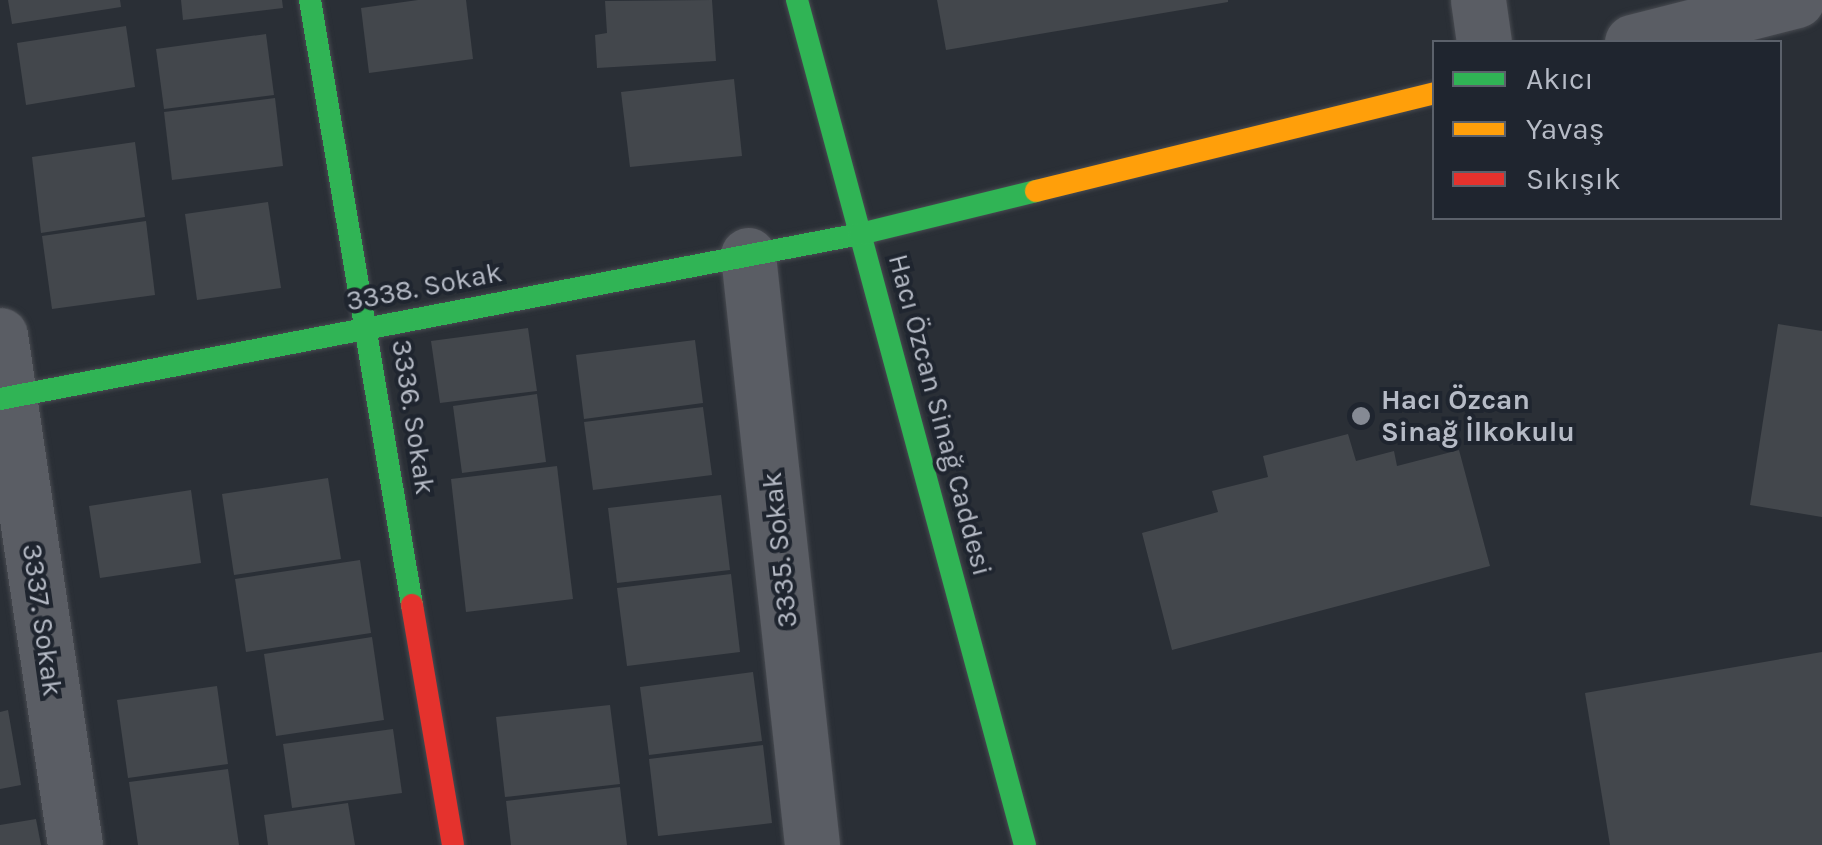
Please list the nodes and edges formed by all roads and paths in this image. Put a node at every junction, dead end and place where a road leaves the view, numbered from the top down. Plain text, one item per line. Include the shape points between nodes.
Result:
1 (310, 0) edge
2 (798, 0) edge
3 (1478, 0) edge
4 (1797, 0) edge
5 (1484, 40) edge
6 (1640, 40) edge
7 (1432, 94) edge
8 (860, 234) junction
9 (748, 255) junction
10 (368, 329) junction
11 (0, 335) edge
12 (5, 398) edge
13 (75, 845) edge
14 (452, 845) edge
15 (812, 845) edge
16 (1025, 845) edge

1 - 10 street, 3336. Sokak
2 - 8 street, Hacı Özcan Sinağ Caddesi
3 - 5 street
4 - 6 street
7 - 8 street, 3338. Sokak
8 - 9 street, 3338. Sokak
8 - 16 street, Hacı Özcan Sinağ Caddesi
9 - 10 street, 3338. Sokak
9 - 15 street, 3335. Sokak
10 - 12 street, 3338. Sokak
10 - 14 street, 3336. Sokak
11 - 12 street, 3337. Sokak
12 - 13 street, 3337. Sokak

